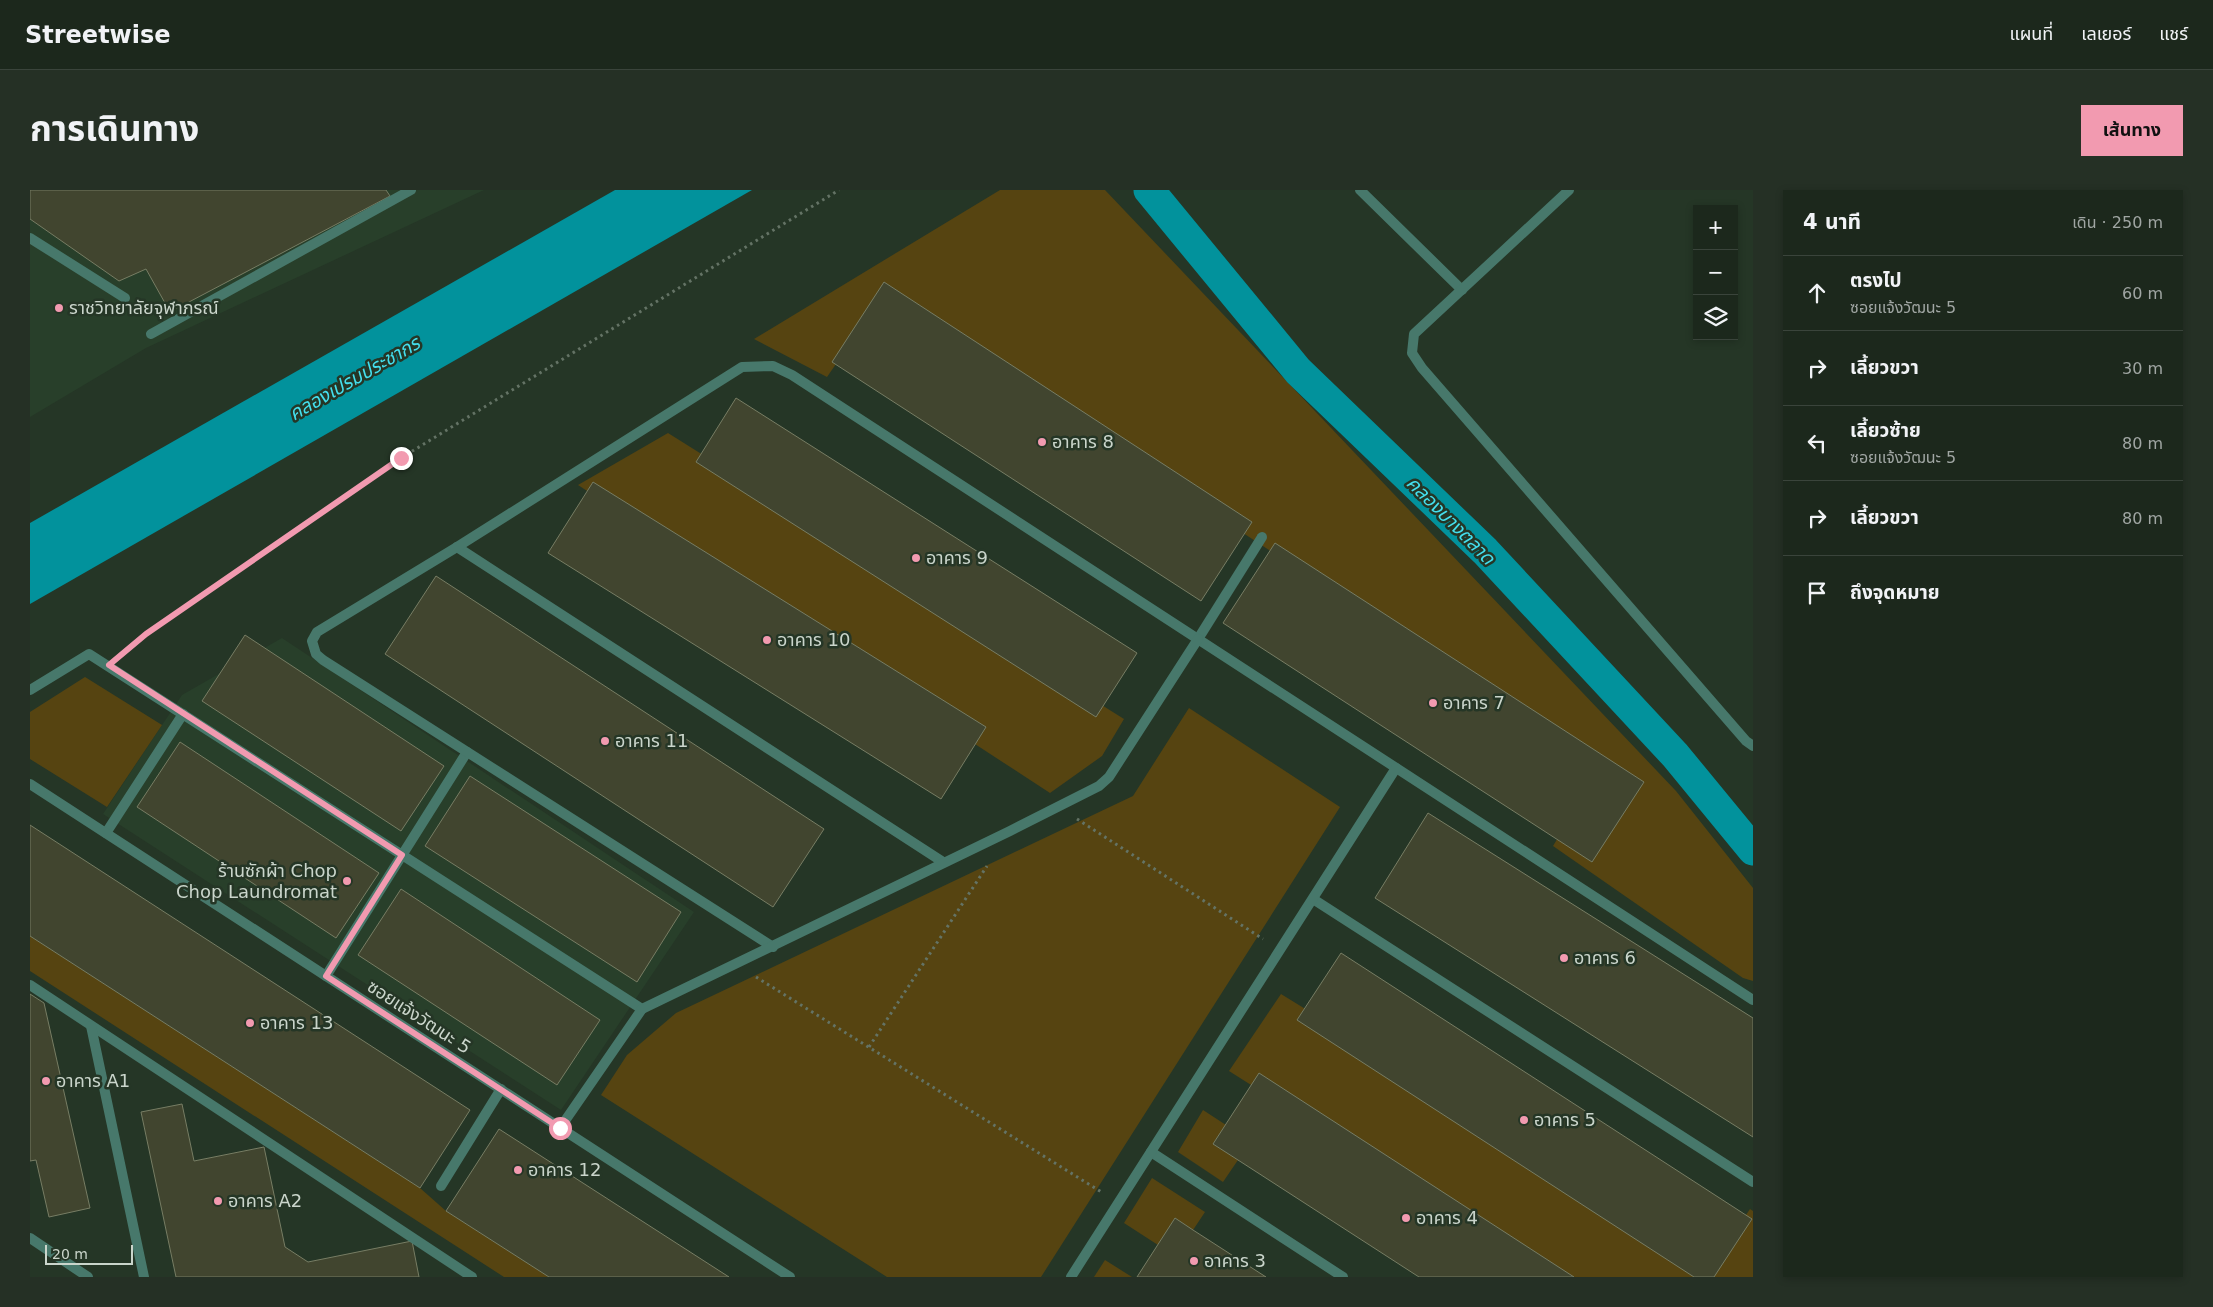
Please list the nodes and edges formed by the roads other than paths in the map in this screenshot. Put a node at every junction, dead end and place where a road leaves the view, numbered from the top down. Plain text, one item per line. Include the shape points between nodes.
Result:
1 (411, 190) edge
2 (1360, 190) edge
3 (1569, 190) edge
4 (30, 238) edge
5 (1462, 290) junction
6 (125, 298) dead end
7 (151, 334) dead end
8 (1262, 537) dead end
9 (457, 547) junction
10 (1198, 639) junction
11 (30, 690) edge
12 (183, 714) junction
13 (1753, 746) edge
14 (467, 752) junction
15 (1396, 768) junction
16 (30, 784) edge
17 (106, 833) junction
18 (402, 855) junction
19 (943, 862) junction
20 (1313, 899) junction
21 (773, 947) junction
22 (326, 976) junction
23 (30, 985) edge
24 (1753, 1000) edge
25 (642, 1009) junction
26 (91, 1026) junction
27 (501, 1090) junction
28 (560, 1128) junction
29 (1151, 1152) junction
30 (1753, 1182) edge
31 (441, 1186) dead end
32 (30, 1238) edge
33 (88, 1277) edge
34 (144, 1277) edge
35 (472, 1277) edge
36 (790, 1277) edge
37 (1071, 1277) edge
38 (1343, 1277) edge

1 - 7 street
2 - 5 street
3 - 5 street
4 - 6 street
5 - 13 street via 1414,334 1412,353
8 - 10 street
9 - 10 street via 742,367 773,366 792,375
9 - 14 street via 317,632 312,641 316,654 323,660
9 - 19 street
10 - 15 street
10 - 19 street via 1109,777 1090,792
11 - 12 street via 89,654
12 - 17 street
12 - 18 street
14 - 18 street
14 - 21 street
15 - 20 street
15 - 24 street
16 - 17 street, ซอยแจ้งวัฒนะ 5
17 - 22 street, ซอยแจ้งวัฒนะ 5
18 - 22 street
18 - 25 street
19 - 21 street
20 - 29 street
20 - 30 street
21 - 25 street
22 - 27 street, ซอยแจ้งวัฒนะ 5
23 - 26 street
25 - 28 street
26 - 34 street
26 - 35 street
27 - 28 street, ซอยแจ้งวัฒนะ 5
27 - 31 street
28 - 36 street, ซอยแจ้งวัฒนะ 5
29 - 37 street
29 - 38 street
32 - 33 street

